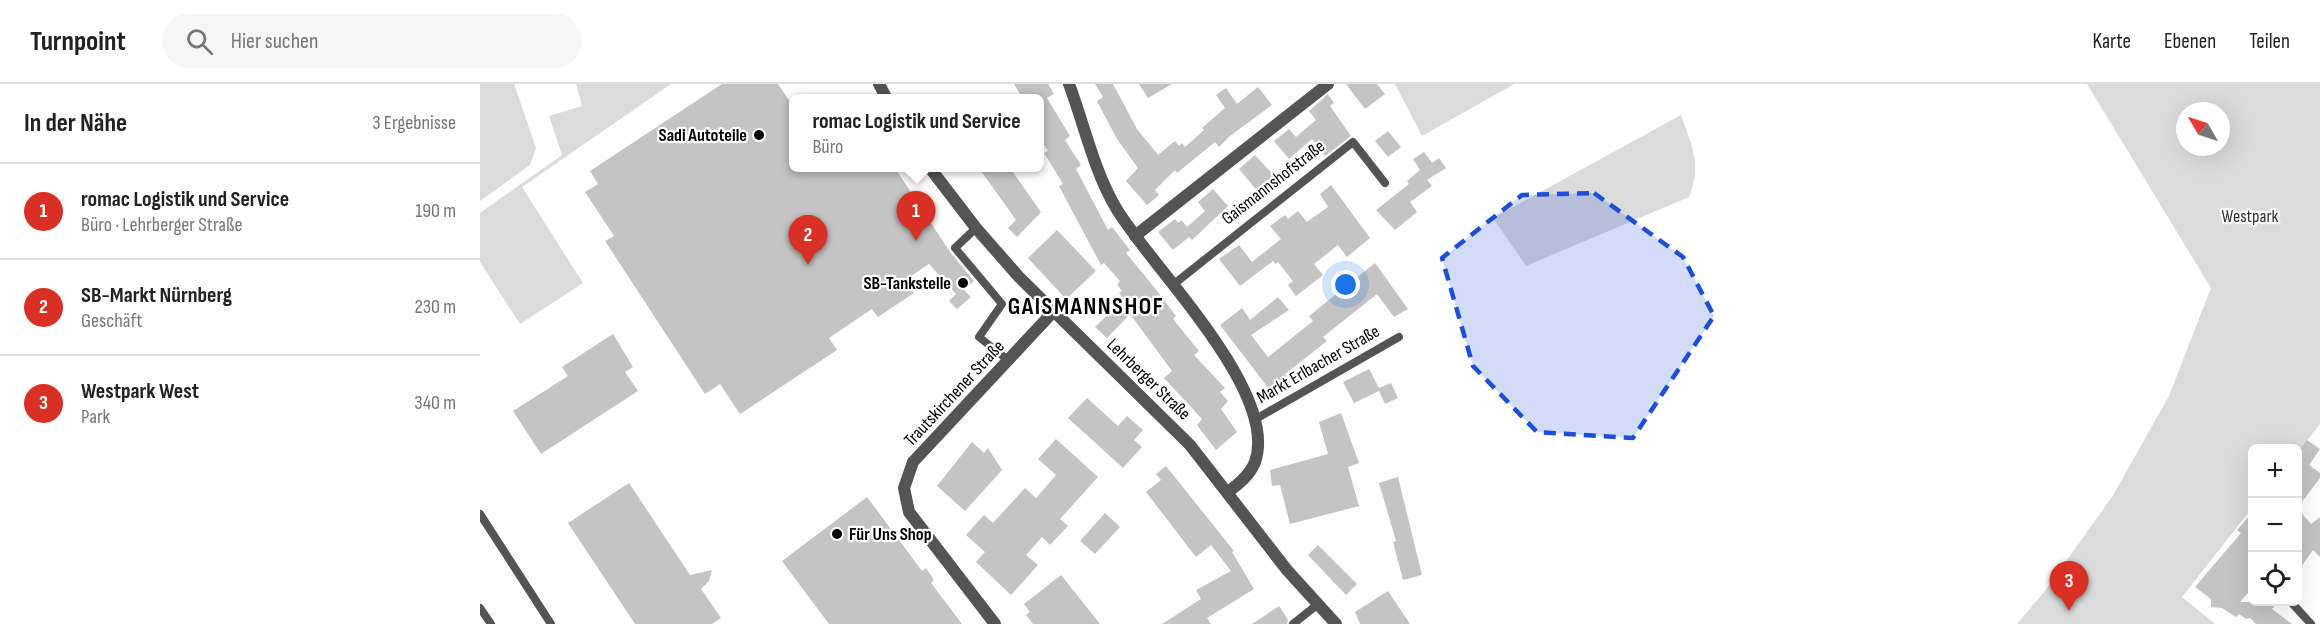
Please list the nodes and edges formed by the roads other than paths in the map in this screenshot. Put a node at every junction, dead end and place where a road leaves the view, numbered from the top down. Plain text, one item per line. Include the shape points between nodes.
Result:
1 (1070, 84) edge
2 (1328, 84) edge
3 (933, 172) edge
4 (1386, 183) dead end
5 (976, 228) junction
6 (1135, 236) junction
7 (1174, 284) junction
8 (1053, 312) junction
9 (1399, 337) dead end
10 (1009, 361) junction
11 (1254, 420) junction
12 (1228, 492) junction
13 (480, 514) edge
14 (1317, 605) junction
15 (2295, 606) edge
16 (480, 608) edge
17 (491, 624) edge
18 (551, 624) edge
19 (995, 624) edge
20 (1293, 624) edge
21 (1336, 624) edge
22 (2312, 624) edge

1 - 6 street via 1115,207
2 - 6 street
3 - 5 street, Lehrberger Straße
4 - 7 lane, Gaismannshofstraße via 1353,142
5 - 8 street, Lehrberger Straße
5 - 10 lane via 955,248 1002,304 979,337
6 - 7 street
7 - 11 street via 1208,329 1248,400
8 - 10 street, Trautskirchener Straße
8 - 12 street, Lehrberger Straße via 1178,432
9 - 11 lane, Markt Erlbacher Straße
10 - 19 street, Trautskirchener Straße via 913,462 904,488 909,512
11 - 12 street via 1258,444 1254,464
12 - 14 street, Lehrberger Straße
13 - 18 lane
14 - 20 lane
14 - 21 street, Lehrberger Straße
15 - 22 lane
16 - 17 lane

